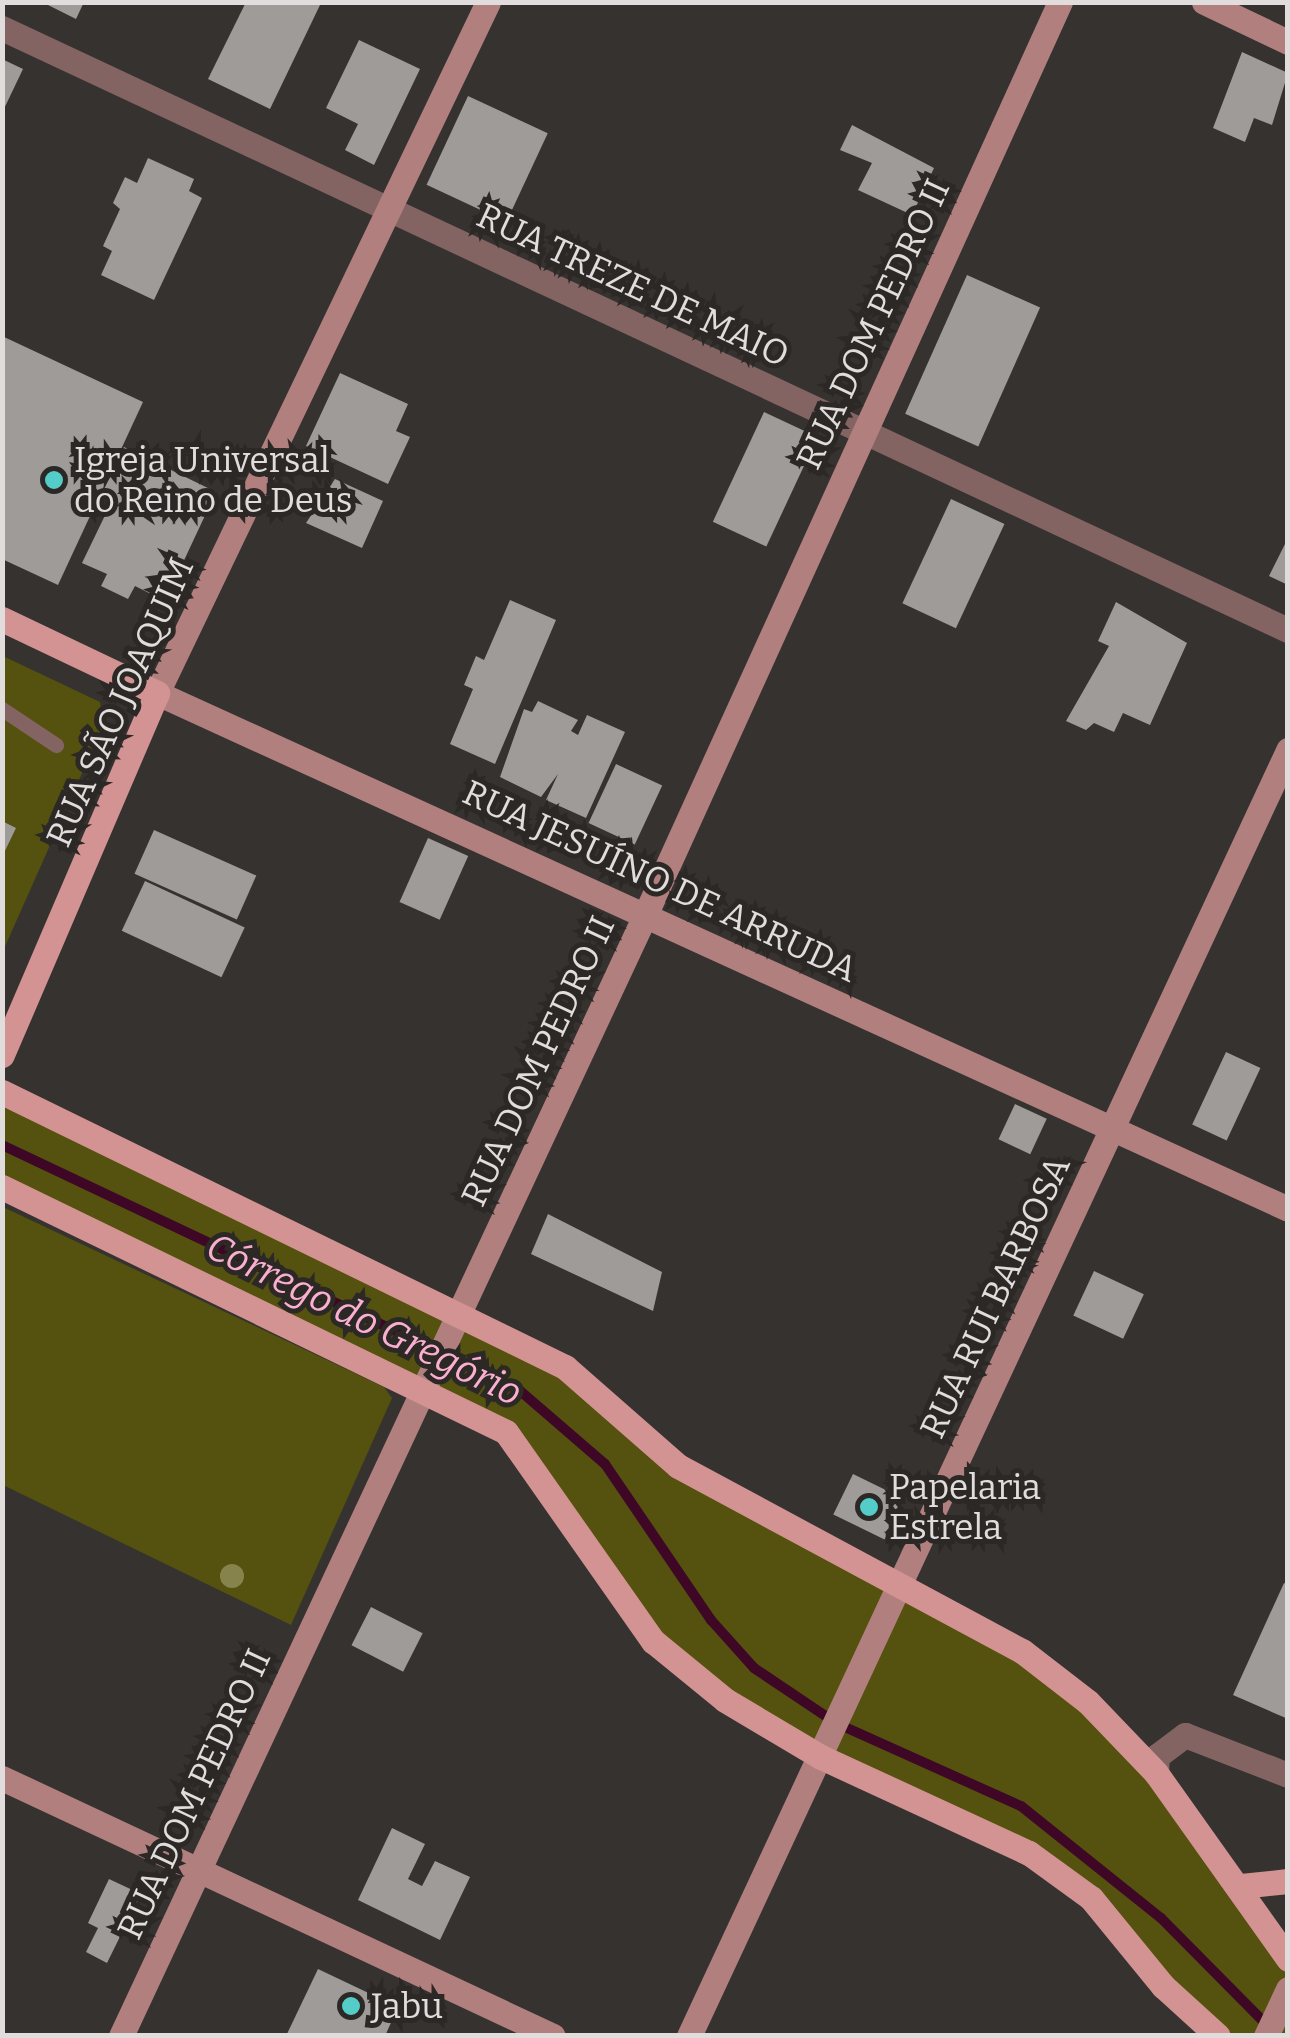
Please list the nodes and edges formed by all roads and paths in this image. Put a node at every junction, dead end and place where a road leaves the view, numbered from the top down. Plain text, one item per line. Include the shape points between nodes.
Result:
1 (488, 2) edge
2 (1060, 2) edge
3 (1204, 2) edge
4 (2, 28) edge
5 (1288, 42) edge
6 (394, 212) junction
7 (861, 431) junction
8 (2, 620) edge
9 (1288, 630) edge
10 (158, 693) junction
11 (2, 709) edge
12 (56, 746) dead end
13 (1288, 750) edge
14 (647, 911) junction
15 (2, 1055) edge
16 (2, 1092) edge
17 (1111, 1128) junction
18 (2, 1187) edge
19 (1288, 1209) edge
20 (452, 1321) junction
21 (427, 1381) junction
22 (901, 1584) junction
23 (824, 1752) junction
24 (1156, 1773) junction
25 (1288, 1774) edge
26 (2, 1778) edge
27 (196, 1868) junction
28 (1288, 1882) edge
29 (1240, 1886) junction
30 (1288, 1959) edge
31 (1285, 1994) edge
32 (121, 2036) edge
33 (553, 2036) edge
34 (690, 2036) edge
35 (1218, 2036) edge
36 (1266, 2036) edge

1 - 6 main road, RUA SÃO JOAQUIM
2 - 7 main road, RUA DOM PEDRO II
3 - 5 main road
4 - 6 street, RUA TREZE DE MAIO
6 - 7 street, RUA TREZE DE MAIO
6 - 10 main road, RUA SÃO JOAQUIM
7 - 9 street, RUA TREZE DE MAIO
7 - 14 main road, RUA DOM PEDRO II
8 - 10 main road, RUA JESUÍNO DE ARRUDA
10 - 14 main road, RUA JESUÍNO DE ARRUDA
10 - 15 main road, RUA SÃO JOAQUIM
11 - 12 lane
13 - 17 main road, RUA RUI BARBOSA
14 - 17 main road, RUA JESUÍNO DE ARRUDA
14 - 20 main road, RUA DOM PEDRO II
16 - 20 main road
17 - 19 main road, RUA JESUÍNO DE ARRUDA
17 - 22 main road, RUA RUI BARBOSA
18 - 21 main road
20 - 21 main road, RUA DOM PEDRO II
20 - 22 main road via 564,1367 678,1466
21 - 23 main road via 506,1432 653,1641 726,1700
21 - 27 main road, RUA DOM PEDRO II
22 - 23 main road, RUA RUI BARBOSA
22 - 24 main road via 1022,1650 1088,1702
23 - 34 main road, RUA RUI BARBOSA
23 - 35 main road via 1029,1853 1092,1898 1163,1986
24 - 25 street via 1157,1756 1185,1734
24 - 29 main road
26 - 27 main road
27 - 32 main road, RUA DOM PEDRO II
27 - 33 main road
28 - 29 main road
29 - 30 main road
31 - 36 main road

